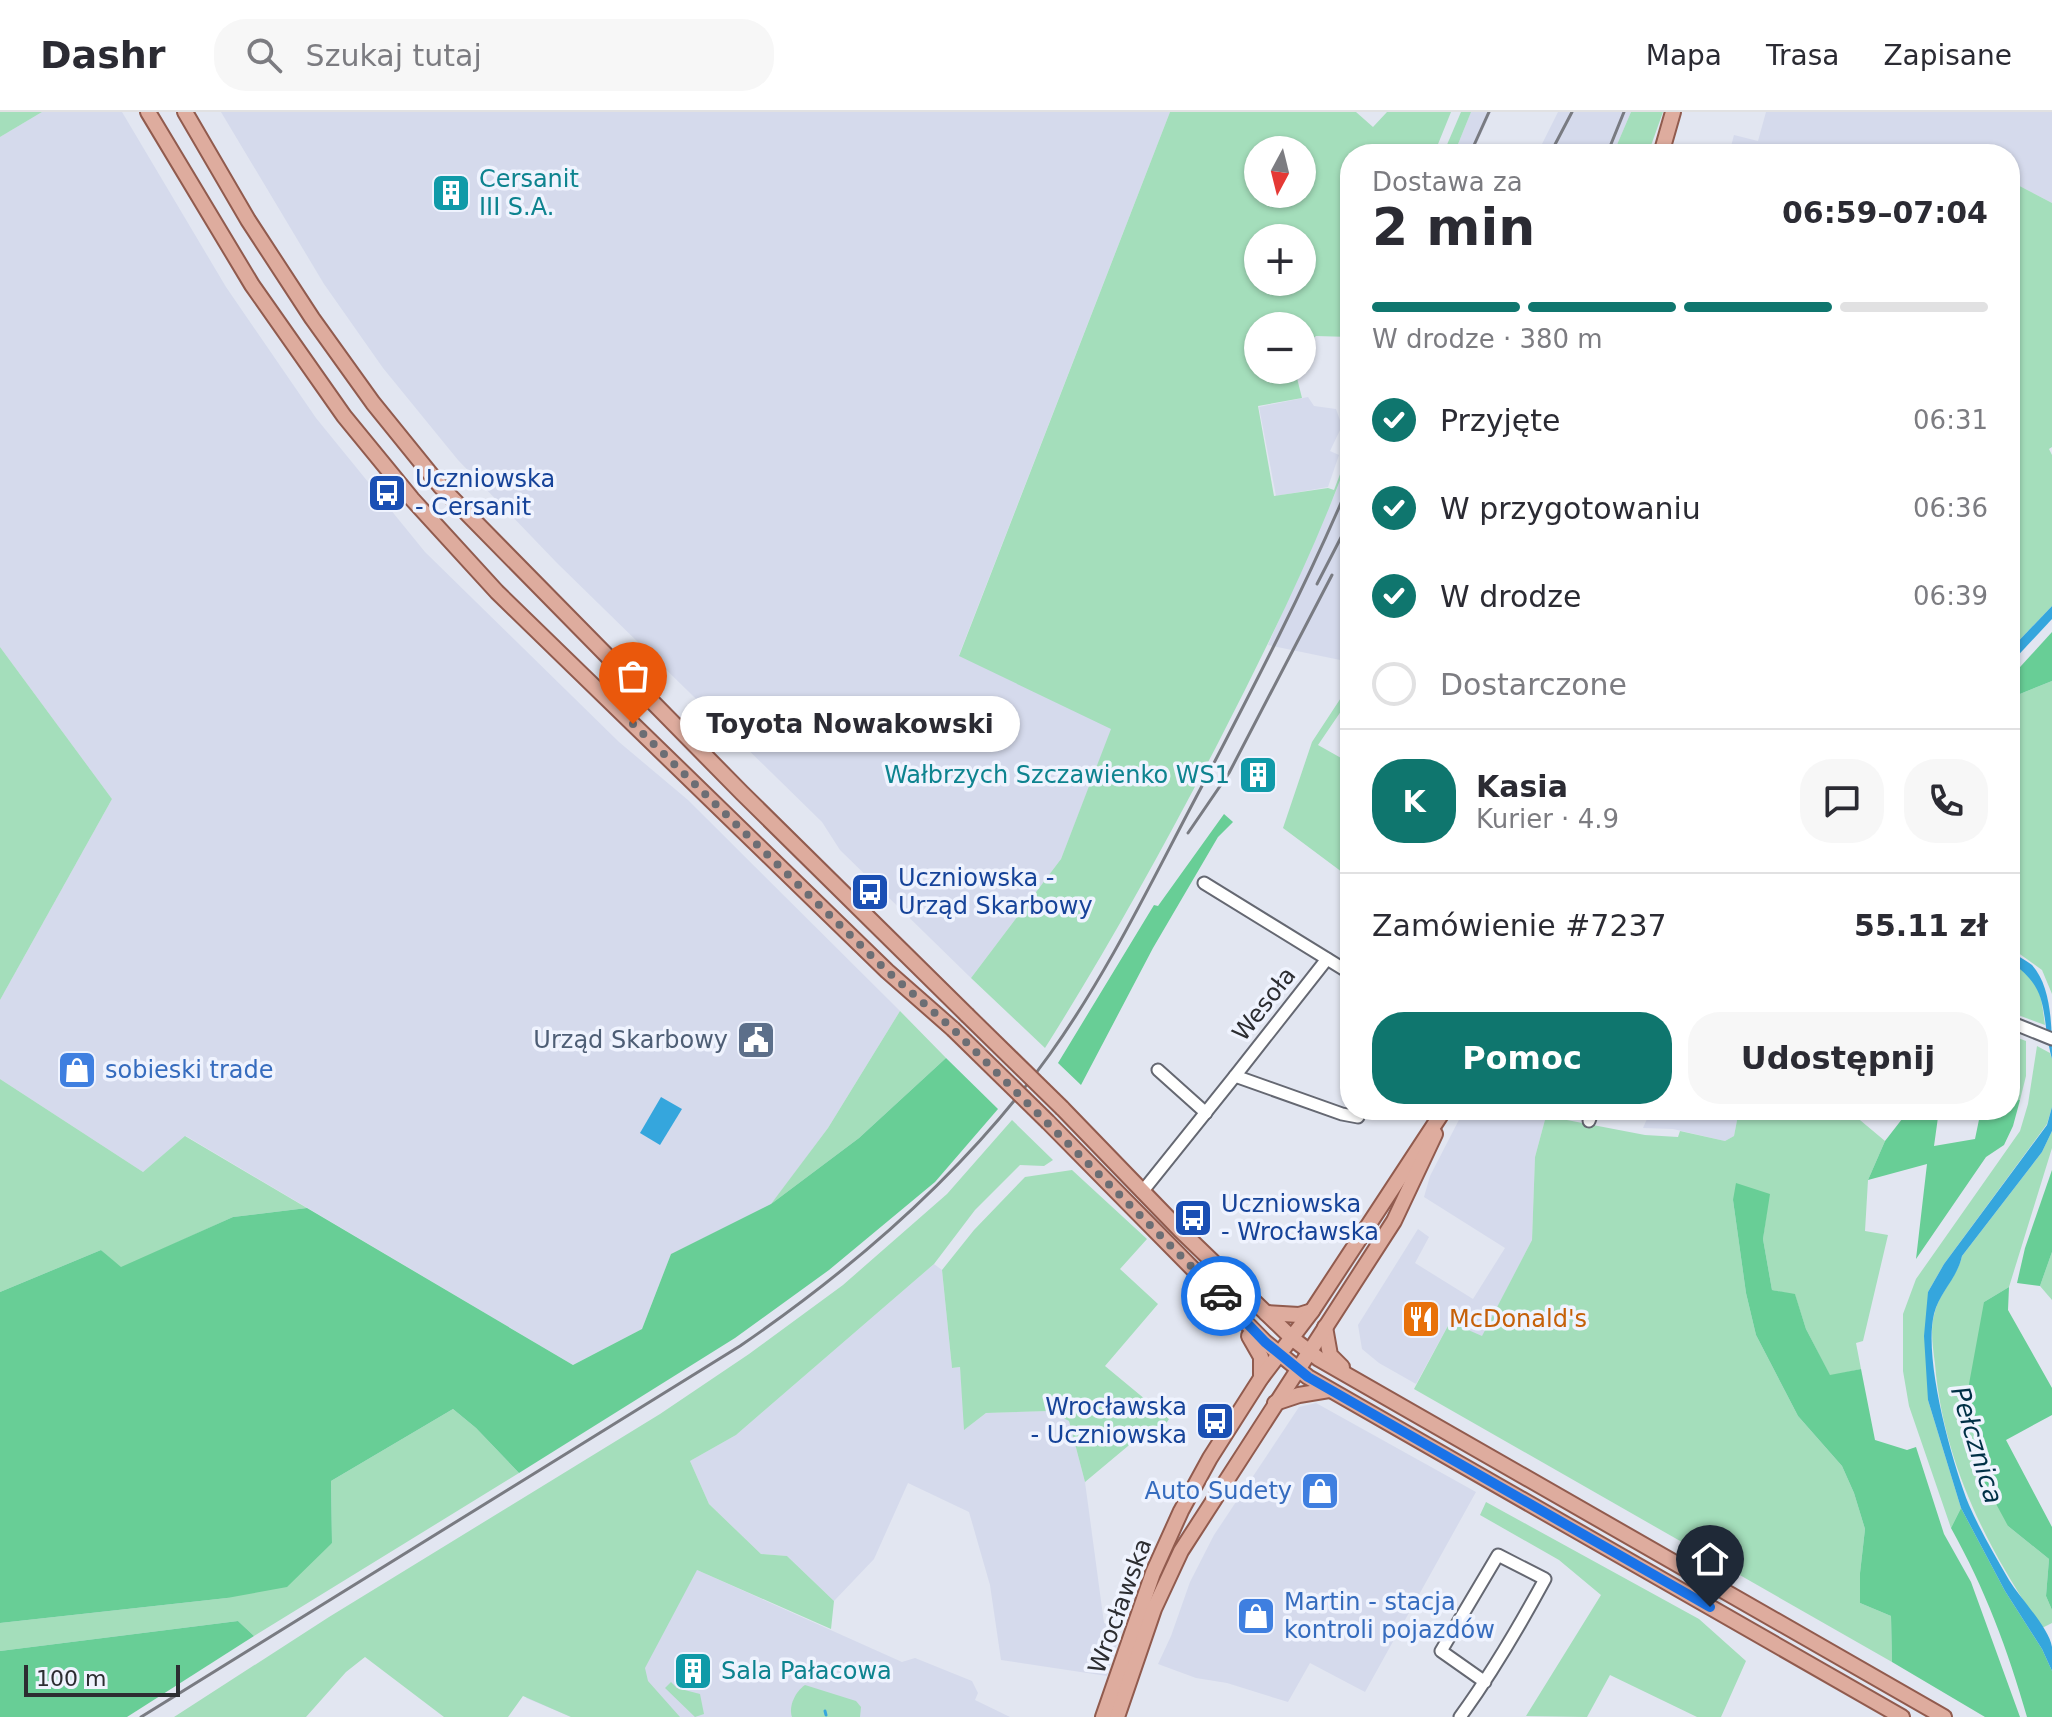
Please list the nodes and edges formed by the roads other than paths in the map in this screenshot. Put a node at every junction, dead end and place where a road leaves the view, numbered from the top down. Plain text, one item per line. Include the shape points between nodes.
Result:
1 (148, 112) edge
2 (185, 112) edge
3 (1673, 112) edge
4 (1664, 144) edge
5 (630, 679) junction
6 (611, 702) junction
7 (1204, 883) dead end
8 (870, 916) junction
9 (847, 931) junction
10 (1327, 959) junction
11 (1340, 967) edge
12 (2020, 1026) edge
13 (2052, 1039) edge
14 (1158, 1070) dead end
15 (1235, 1076) junction
16 (1206, 1113) junction
17 (1340, 1113) edge
18 (1438, 1120) edge
19 (1440, 1120) edge
20 (1142, 1192) junction
21 (1312, 1311) junction
22 (1266, 1313) junction
23 (1237, 1315) junction
24 (1325, 1327) junction
25 (1293, 1339) junction
26 (1309, 1352) junction
27 (1280, 1356) junction
28 (1297, 1369) junction
29 (1261, 1378) junction
30 (1357, 1381) junction
31 (1329, 1390) junction
32 (1275, 1403) junction
33 (1500, 1463) junction
34 (1490, 1481) junction
35 (1485, 1682) junction
36 (1103, 1717) edge
37 (1117, 1717) edge
38 (1460, 1717) edge
39 (1902, 1717) edge
40 (1944, 1717) edge

1 - 6 main road via 252,285 344,416 497,592
2 - 5 main road via 248,220 373,403 441,487
3 - 4 main road
5 - 6 main road via 612,684
5 - 8 main road
6 - 9 main road
7 - 10 street
8 - 9 main road via 857,932
8 - 20 main road, bridge
9 - 23 main road, bridge via 1048,1122
10 - 11 street
10 - 15 street, Wesoła
12 - 13 street
14 - 16 street
15 - 16 street, Wesoła
15 - 17 street, Wesoła
16 - 20 street, Wesoła
18 - 21 main road, Wrocławska
19 - 24 main road, Wrocławska via 1394,1221
20 - 22 main road
21 - 22 main road
21 - 25 main road, Wrocławska
22 - 25 main road
23 - 27 main road
23 - 29 main road via 1258,1350
24 - 26 main road, Wrocławska
24 - 30 main road via 1333,1359
25 - 26 main road
25 - 27 main road, Wrocławska
26 - 28 main road, Wrocławska
26 - 30 main road
27 - 28 main road
27 - 29 main road, Wrocławska
28 - 31 main road
28 - 32 main road, Wrocławska
29 - 36 main road, Wrocławska via 1169,1536
30 - 33 main road
31 - 32 main road
31 - 34 main road
32 - 37 main road, Wrocławska via 1164,1584
33 - 34 main road
33 - 40 main road
34 - 39 main road
35 - 35 street via 1545,1579 1498,1555 1441,1651
35 - 38 street

